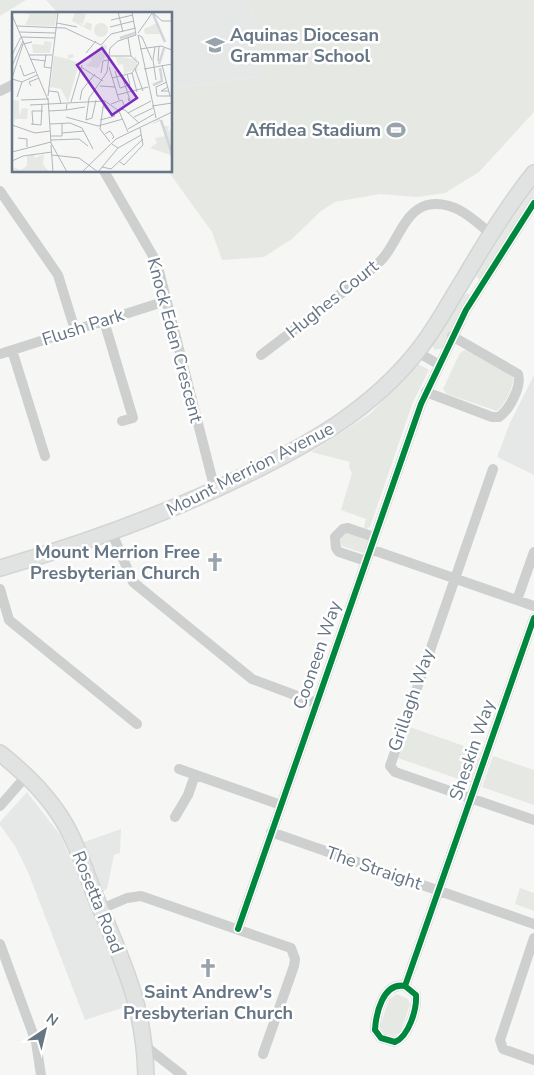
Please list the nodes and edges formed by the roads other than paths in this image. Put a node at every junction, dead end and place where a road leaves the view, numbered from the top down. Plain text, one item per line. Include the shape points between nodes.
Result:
1 (12, 85) edge
2 (0, 91) edge
3 (105, 172) edge
4 (534, 173) edge
5 (0, 190) edge
6 (534, 202) edge
7 (490, 234) junction
8 (166, 301) junction
9 (104, 321) junction
10 (75, 330) junction
11 (452, 336) junction
12 (12, 350) junction
13 (417, 352) junction
14 (0, 354) edge
15 (261, 355) dead end
16 (438, 364) junction
17 (426, 392) junction
18 (122, 421) dead end
19 (45, 456) dead end
20 (493, 469) dead end
21 (215, 490) junction
22 (112, 534) junction
23 (374, 537) junction
24 (370, 549) junction
25 (534, 552) edge
26 (366, 561) junction
27 (0, 568) edge
28 (453, 578) junction
29 (0, 588) edge
30 (517, 600) junction
31 (534, 606) edge
32 (534, 618) edge
33 (316, 703) junction
34 (137, 724) dead end
35 (0, 753) edge
36 (179, 769) dead end
37 (195, 774) junction
38 (27, 775) junction
39 (471, 798) junction
40 (281, 805) junction
41 (0, 806) edge
42 (175, 817) dead end
43 (534, 820) edge
44 (272, 832) junction
45 (439, 891) junction
46 (101, 909) junction
47 (534, 924) edge
48 (238, 929) junction
49 (534, 938) edge
50 (0, 944) edge
51 (405, 986) junction
52 (145, 1046) junction
53 (263, 1054) dead end
54 (534, 1060) edge
55 (169, 1064) junction
56 (40, 1075) edge
57 (146, 1075) edge
58 (170, 1075) edge
59 (182, 1075) edge

1 - 2 street
3 - 8 street, Knock Eden Crescent via 152,252
4 - 7 street, Mount Merrion Avenue
5 - 10 street via 58,275
6 - 11 street via 490,269
7 - 13 street, Mount Merrion Avenue
7 - 15 street, Hughes Court via 450,206 438,204 419,208 374,268
8 - 9 street, Flush Park
8 - 21 street, Knock Eden Crescent
9 - 10 street, Flush Park
9 - 18 street via 133,418
10 - 12 street, Flush Park
11 - 16 street, Cooneen Way
11 - 17 street via 518,374 518,386 505,413 499,417
12 - 14 street, Flush Park
12 - 19 street
13 - 16 street
13 - 21 street, Mount Merrion Avenue via 381,391 336,426 283,457
16 - 17 street, Cooneen Way
17 - 23 street, Cooneen Way
20 - 28 street
21 - 22 street, Mount Merrion Avenue
22 - 27 street, Mount Merrion Avenue
22 - 33 street via 133,582 252,679
23 - 24 street, Cooneen Way
23 - 26 street via 348,528 342,529 335,537 339,552
24 - 26 street, Cooneen Way
24 - 28 street
25 - 30 street
26 - 33 street, Cooneen Way
28 - 30 street
28 - 39 street, Grillagh Way via 390,766 396,772
29 - 34 street via 9,620
30 - 31 street
32 - 39 street, Sheskin Way
33 - 40 street, Cooneen Way
35 - 38 street, Rosetta Road
36 - 37 street
37 - 40 street
37 - 42 street via 188,795
38 - 41 street
38 - 46 street, Rosetta Road via 60,815
39 - 43 street
39 - 45 street, Sheskin Way
40 - 44 street, Cooneen Way
44 - 45 street, The Straight
44 - 48 street, Cooneen Way
45 - 47 street, The Straight
45 - 51 street, Sheskin Way
46 - 48 street via 141,896
46 - 52 street, Rosetta Road via 136,998
48 - 53 street via 285,944 294,954 294,966
49 - 54 street via 500,1040 503,1048
50 - 56 street via 36,1042
51 - 51 street via 416,995 417,1002 407,1031 395,1042 381,1038 375,1030 375,1022 386,993 398,984
52 - 55 street
52 - 57 street, Rosetta Road
55 - 58 street
55 - 59 street

